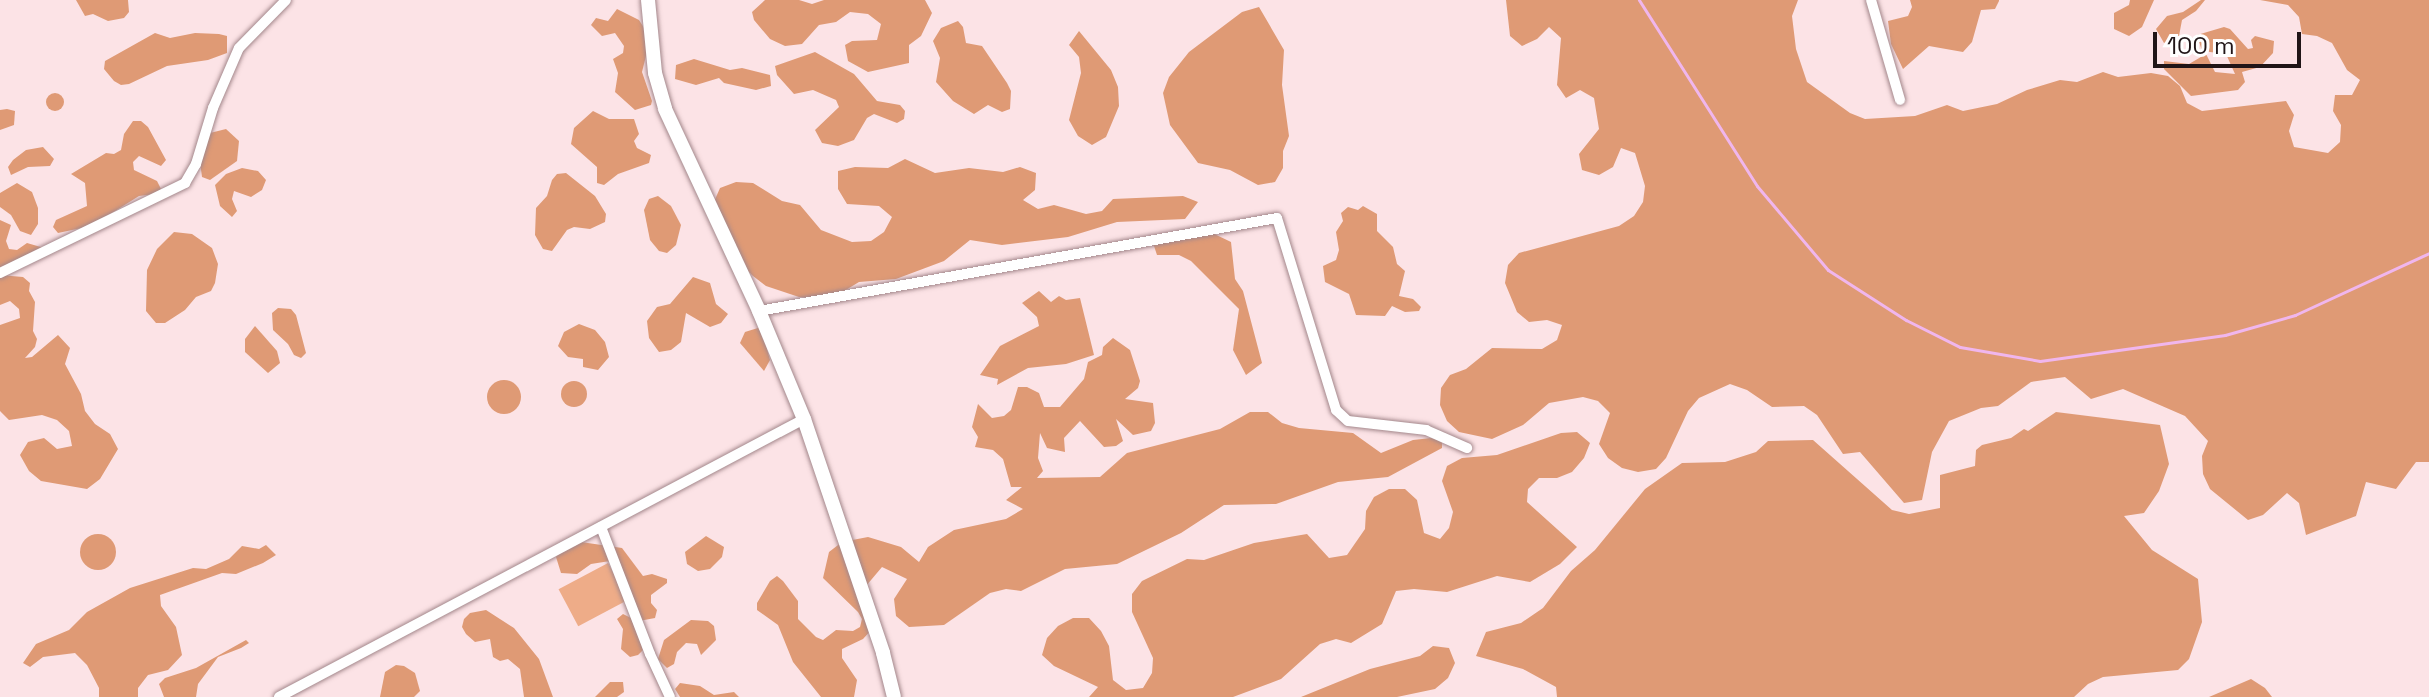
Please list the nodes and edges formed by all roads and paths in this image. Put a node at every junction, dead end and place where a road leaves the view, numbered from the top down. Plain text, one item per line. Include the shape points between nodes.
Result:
1 (286, 0) edge
2 (648, 0) edge
3 (1871, 0) edge
4 (1900, 100) dead end
5 (0, 273) edge
6 (759, 311) junction
7 (804, 419) junction
8 (1467, 448) dead end
9 (601, 527) junction
10 (279, 697) edge
11 (670, 697) edge
12 (894, 697) edge

1 - 5 street via 239,48 185,183
2 - 6 street via 655,73 665,109
3 - 4 street
6 - 7 street
6 - 8 street via 1277,218 1336,410 1348,421 1426,430
7 - 9 street
7 - 12 street
9 - 10 street
9 - 11 street

